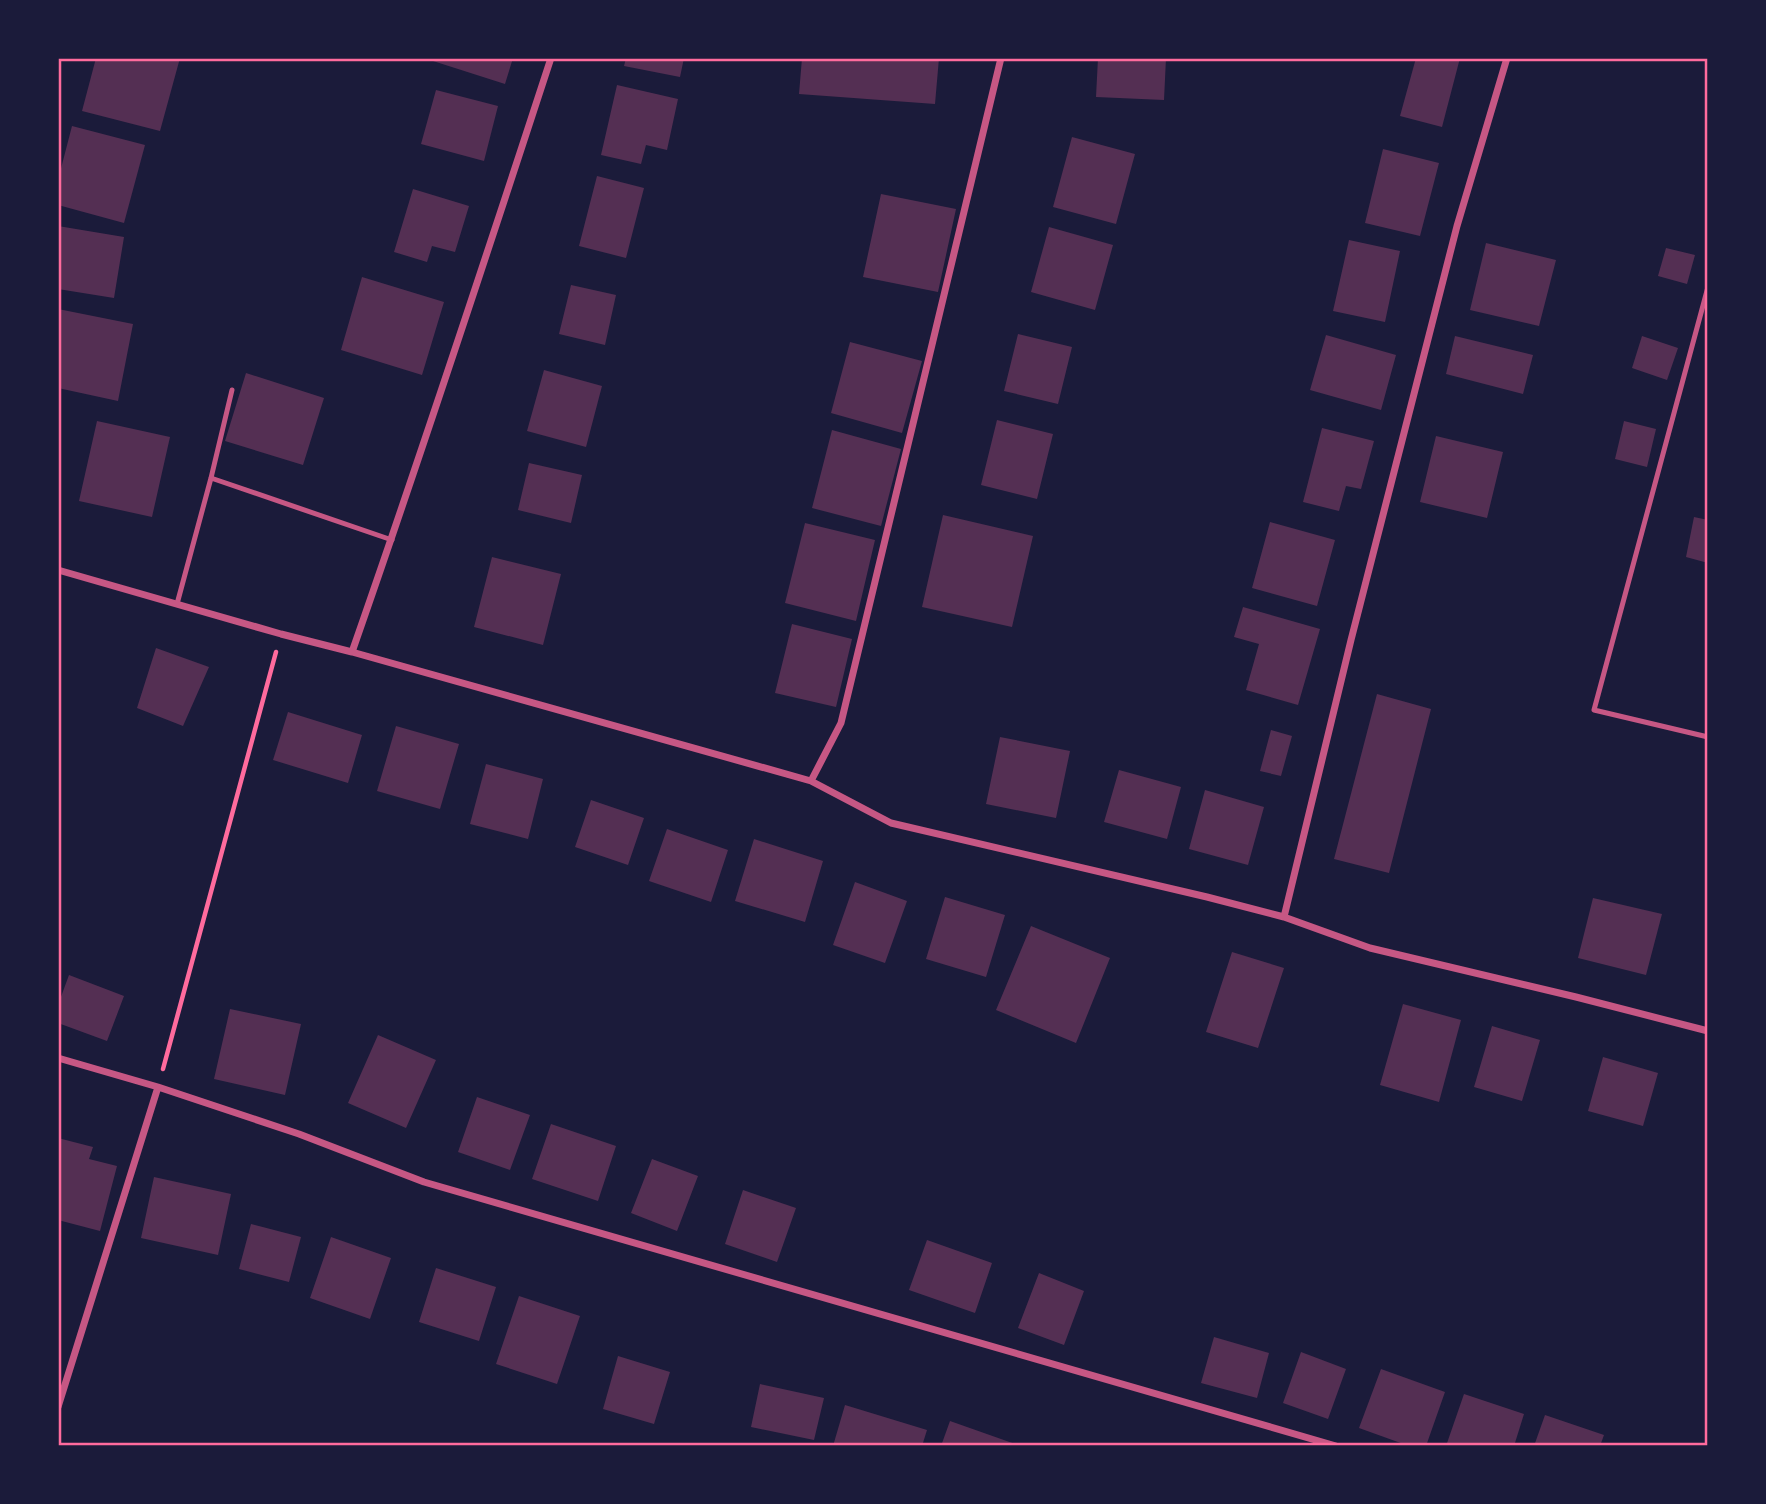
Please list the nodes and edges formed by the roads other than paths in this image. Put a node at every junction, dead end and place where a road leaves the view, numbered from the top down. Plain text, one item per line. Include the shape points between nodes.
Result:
1 (551, 58) edge
2 (1001, 58) edge
3 (1507, 58) edge
4 (1708, 287) edge
5 (232, 390) dead end
6 (211, 478) junction
7 (392, 540) junction
8 (58, 570) edge
9 (177, 604) junction
10 (352, 652) junction
11 (1708, 737) edge
12 (811, 781) junction
13 (1284, 917) junction
14 (1708, 1031) edge
15 (58, 1058) edge
16 (158, 1087) junction
17 (58, 1407) edge
18 (1336, 1446) edge

1 - 7 street
2 - 12 street via 841,723
3 - 13 street via 1457,226
4 - 11 lane via 1594,710
5 - 6 lane
6 - 7 lane
6 - 9 lane
7 - 10 street
8 - 9 street
9 - 10 street
10 - 12 street
12 - 13 street via 891,823
13 - 14 street via 1370,947
15 - 16 street
16 - 17 street
16 - 18 street via 424,1182

